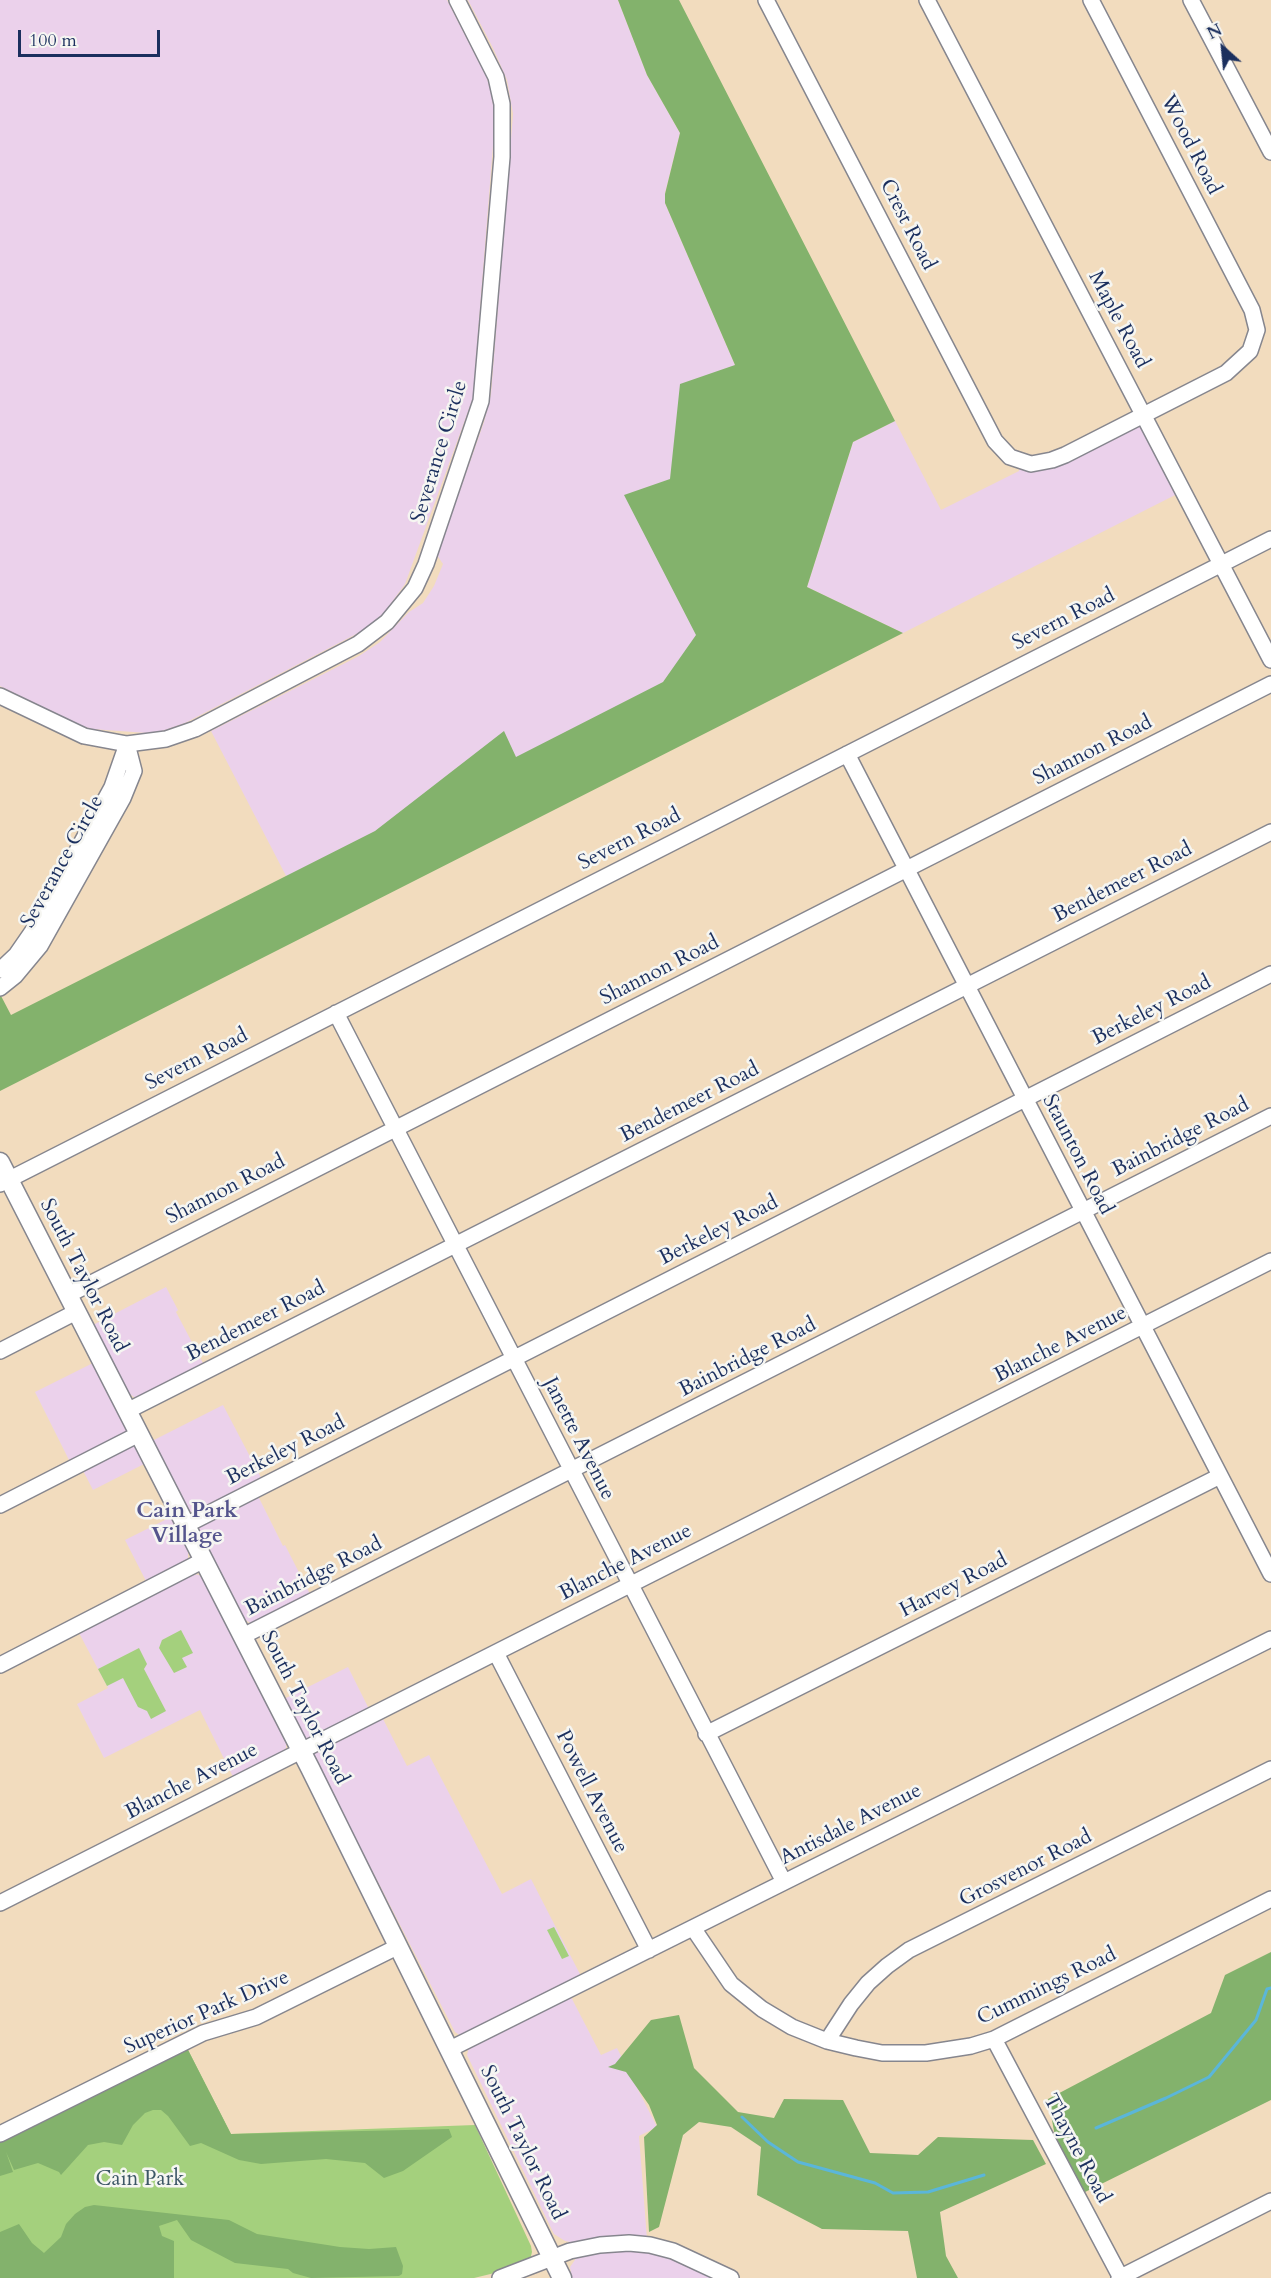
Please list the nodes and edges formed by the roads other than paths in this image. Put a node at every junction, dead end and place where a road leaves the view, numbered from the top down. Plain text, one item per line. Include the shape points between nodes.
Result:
1 (458, 0) edge
2 (766, 0) edge
3 (927, 0) edge
4 (1091, 0) edge
5 (1191, 0) edge
6 (1271, 152) edge
7 (1143, 414) junction
8 (1271, 539) edge
9 (1221, 564) junction
10 (1271, 660) edge
11 (1271, 684) edge
12 (0, 696) edge
13 (127, 744) junction
14 (847, 754) junction
15 (1271, 831) edge
16 (906, 869) junction
17 (0, 970) edge
18 (1271, 974) edge
19 (967, 986) junction
20 (0, 988) edge
21 (336, 1013) junction
22 (1025, 1100) junction
23 (1271, 1116) edge
24 (395, 1128) junction
25 (0, 1162) edge
26 (4, 1181) edge
27 (1083, 1211) junction
28 (455, 1244) junction
29 (1270, 1263) edge
30 (68, 1295) junction
31 (76, 1312) junction
32 (1144, 1327) junction
33 (0, 1351) edge
34 (513, 1359) junction
35 (127, 1411) junction
36 (139, 1434) junction
37 (570, 1471) junction
38 (1220, 1476) junction
39 (0, 1505) edge
40 (186, 1525) junction
41 (204, 1560) junction
42 (1271, 1574) edge
43 (630, 1585) junction
44 (243, 1636) junction
45 (1271, 1639) edge
46 (496, 1653) junction
47 (0, 1665) edge
48 (706, 1734) junction
49 (301, 1750) junction
50 (1271, 1769) edge
51 (784, 1882) junction
52 (1271, 1899) edge
53 (0, 1903) edge
54 (693, 1928) junction
55 (399, 1946) junction
56 (649, 1950) junction
57 (994, 2039) junction
58 (827, 2041) junction
59 (450, 2049) junction
60 (0, 2134) edge
61 (1271, 2201) edge
62 (553, 2258) junction
63 (500, 2278) edge
64 (562, 2278) edge
65 (731, 2278) edge
66 (1120, 2278) edge

1 - 13 street, Severance Circle via 496,77 502,104 502,141 481,401 416,588 380,628 358,644 195,729 166,739
2 - 7 street, Crest Road via 1002,451 1031,464 1052,460
3 - 7 street, Maple Road
4 - 7 street, Wood Road via 1252,310 1257,330 1250,351 1226,373
5 - 6 street
7 - 9 street, Maple Road
8 - 9 street, Severn Road
9 - 10 street, Maple Road
9 - 14 street, Severn Road
11 - 16 street, Shannon Road
12 - 13 street, Severance Circle via 84,736
13 - 17 street, Severance Circle via 112,787 34,929
13 - 20 street, Severance Circle via 134,771 123,798 40,946
14 - 16 street, Staunton Road
14 - 21 street, Severn Road
15 - 19 street, Bendemeer Road
16 - 19 street, Staunton Road
16 - 24 street, Shannon Road
18 - 22 street, Berkeley Road
19 - 22 street, Staunton Road
19 - 28 street, Bendemeer Road
21 - 24 street, Janette Avenue
21 - 26 street, Severn Road
22 - 27 street, Staunton Road
22 - 34 street, Berkeley Road
23 - 27 street, Bainbridge Road
24 - 28 street, Janette Avenue
24 - 30 street, Shannon Road
25 - 26 main road, South Taylor Road
26 - 30 main road, South Taylor Road
27 - 32 street, Staunton Road
27 - 37 street, Bainbridge Road
28 - 34 street, Janette Avenue
28 - 35 street, Bendemeer Road
29 - 32 street, Blanche Avenue
30 - 31 main road, South Taylor Road
31 - 33 street
31 - 35 main road, South Taylor Road
32 - 38 street, Staunton Road
32 - 43 street, Blanche Avenue
34 - 37 street, Janette Avenue
34 - 40 street, Berkeley Road
35 - 36 main road, South Taylor Road
36 - 39 street
36 - 40 main road, South Taylor Road
37 - 43 street, Janette Avenue
37 - 44 street, Bainbridge Road
38 - 42 street, Staunton Road
38 - 48 street, Harvey Road
40 - 41 main road, South Taylor Road
41 - 44 main road, South Taylor Road
41 - 47 street
43 - 46 street, Blanche Avenue
43 - 48 street, Janette Avenue
44 - 49 main road, South Taylor Road
45 - 51 street, Antisdale Avenue
46 - 49 street, Blanche Avenue
46 - 56 street, Powell Avenue
48 - 51 street, Janette Avenue
49 - 53 street, Blanche Avenue
49 - 55 main road, South Taylor Road
50 - 58 street, Grosvenor Road via 909,1950 868,1983
51 - 54 street, Antisdale Avenue
52 - 57 street, Cummings Road
54 - 56 street, Antisdale Avenue
54 - 58 street, Cummings Road via 731,1983 762,2009
55 - 59 main road, South Taylor Road
55 - 60 street, Superior Park Drive via 256,2018 203,2032
56 - 59 street, Antisdale Avenue
57 - 58 street, Cummings Road via 949,2050 903,2054
57 - 66 street, Thayne Road
59 - 62 main road, South Taylor Road
61 - 66 street
62 - 63 street
62 - 64 main road, South Taylor Road
62 - 65 street via 614,2243 641,2244 673,2251

